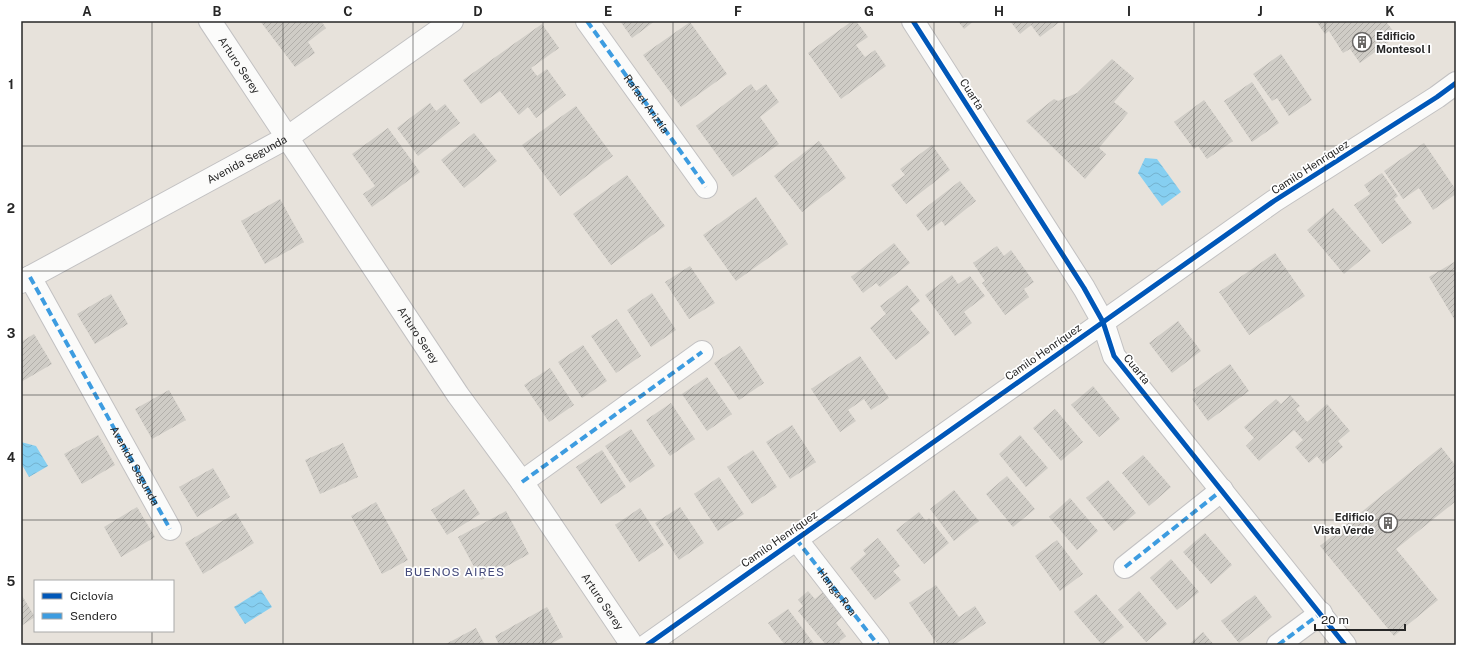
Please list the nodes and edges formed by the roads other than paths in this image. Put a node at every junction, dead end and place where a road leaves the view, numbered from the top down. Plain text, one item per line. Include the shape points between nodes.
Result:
1 (210, 21) edge
2 (452, 21) edge
3 (587, 21) edge
4 (913, 21) edge
5 (1456, 83) edge
6 (288, 137) junction
7 (706, 187) dead end
8 (25, 280) edge
9 (1103, 322) junction
10 (702, 352) dead end
11 (522, 482) junction
12 (1222, 490) junction
13 (170, 530) dead end
14 (796, 539) junction
15 (1125, 567) dead end
16 (1321, 614) junction
17 (632, 645) edge
18 (647, 645) edge
19 (878, 645) edge
20 (1278, 645) edge
21 (1345, 645) edge

1 - 6 street, Arturo Serey
2 - 6 street, Avenida Segunda
3 - 7 street, Rafael Ariztía
4 - 9 street, Cuarta via 1084,288
5 - 9 street, Camilo Henríquez via 1274,201
6 - 8 street, Avenida Segunda
6 - 11 street, Arturo Serey via 458,395
8 - 13 street, Avenida Segunda
9 - 12 street, Cuarta via 1114,356
9 - 14 street, Camilo Henríquez
10 - 11 street
11 - 17 street, Arturo Serey
12 - 15 street
12 - 16 street, Cuarta
14 - 18 street, Camilo Henríquez
14 - 19 street, Hanga Roa
16 - 20 street
16 - 21 street, Cuarta

